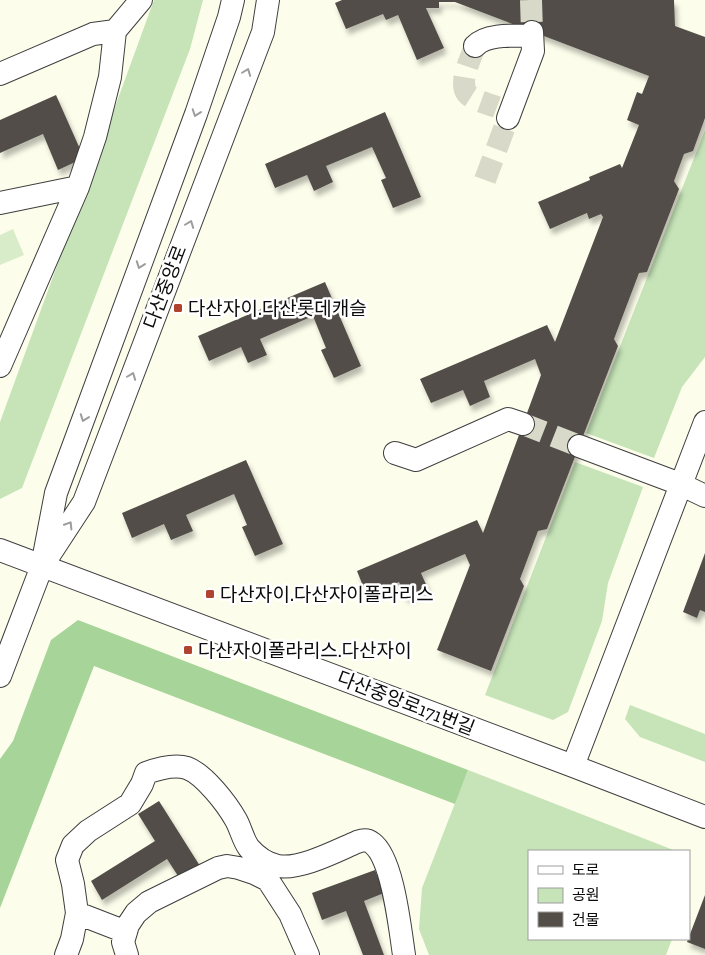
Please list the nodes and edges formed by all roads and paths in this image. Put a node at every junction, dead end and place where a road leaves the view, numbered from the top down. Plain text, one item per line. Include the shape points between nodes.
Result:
1 (141, 0) edge
2 (233, 0) edge
3 (268, 0) edge
4 (115, 31) junction
5 (475, 46) dead end
6 (0, 74) edge
7 (508, 118) tunnel mouth
8 (78, 187) junction
9 (0, 203) edge
10 (0, 366) edge
11 (705, 422) edge
12 (523, 424) tunnel mouth
13 (579, 446) tunnel mouth
14 (395, 453) dead end
15 (680, 484) junction
16 (705, 496) edge
17 (0, 550) edge
18 (42, 566) junction
19 (0, 676) edge
20 (573, 766) junction
21 (705, 817) edge
22 (271, 872) junction
23 (77, 913) junction
24 (126, 932) junction
25 (66, 955) edge
26 (127, 955) edge
27 (308, 955) edge
28 (404, 955) edge

1 - 4 street
2 -> 18 street, 다산중앙로 via 196,114 56,492
18 -> 3 street, 다산중앙로 via 84,502 263,32
4 - 6 street via 93,34
4 - 8 street via 110,77
5 - 7 street via 490,38 532,34 533,51
8 - 9 street
8 - 10 street
11 - 15 street
12 - 14 street via 508,419 416,460
13 - 15 street
15 - 16 street
15 - 20 street
17 - 18 street, 다산중앙로171번길
18 - 19 street, 다산중앙로
18 - 20 street, 다산중앙로171번길
20 - 21 street, 다산중앙로171번길
22 - 23 street via 248,847 236,820 219,795 199,775 178,766 154,770 146,773 130,804 88,831 73,846 67,860
22 - 24 street via 254,873 227,866 218,868 149,902 136,913
22 - 27 street
22 - 28 street via 357,842 366,840 373,843 383,857 392,880
23 - 24 street
23 - 25 street
24 - 26 street via 123,942

